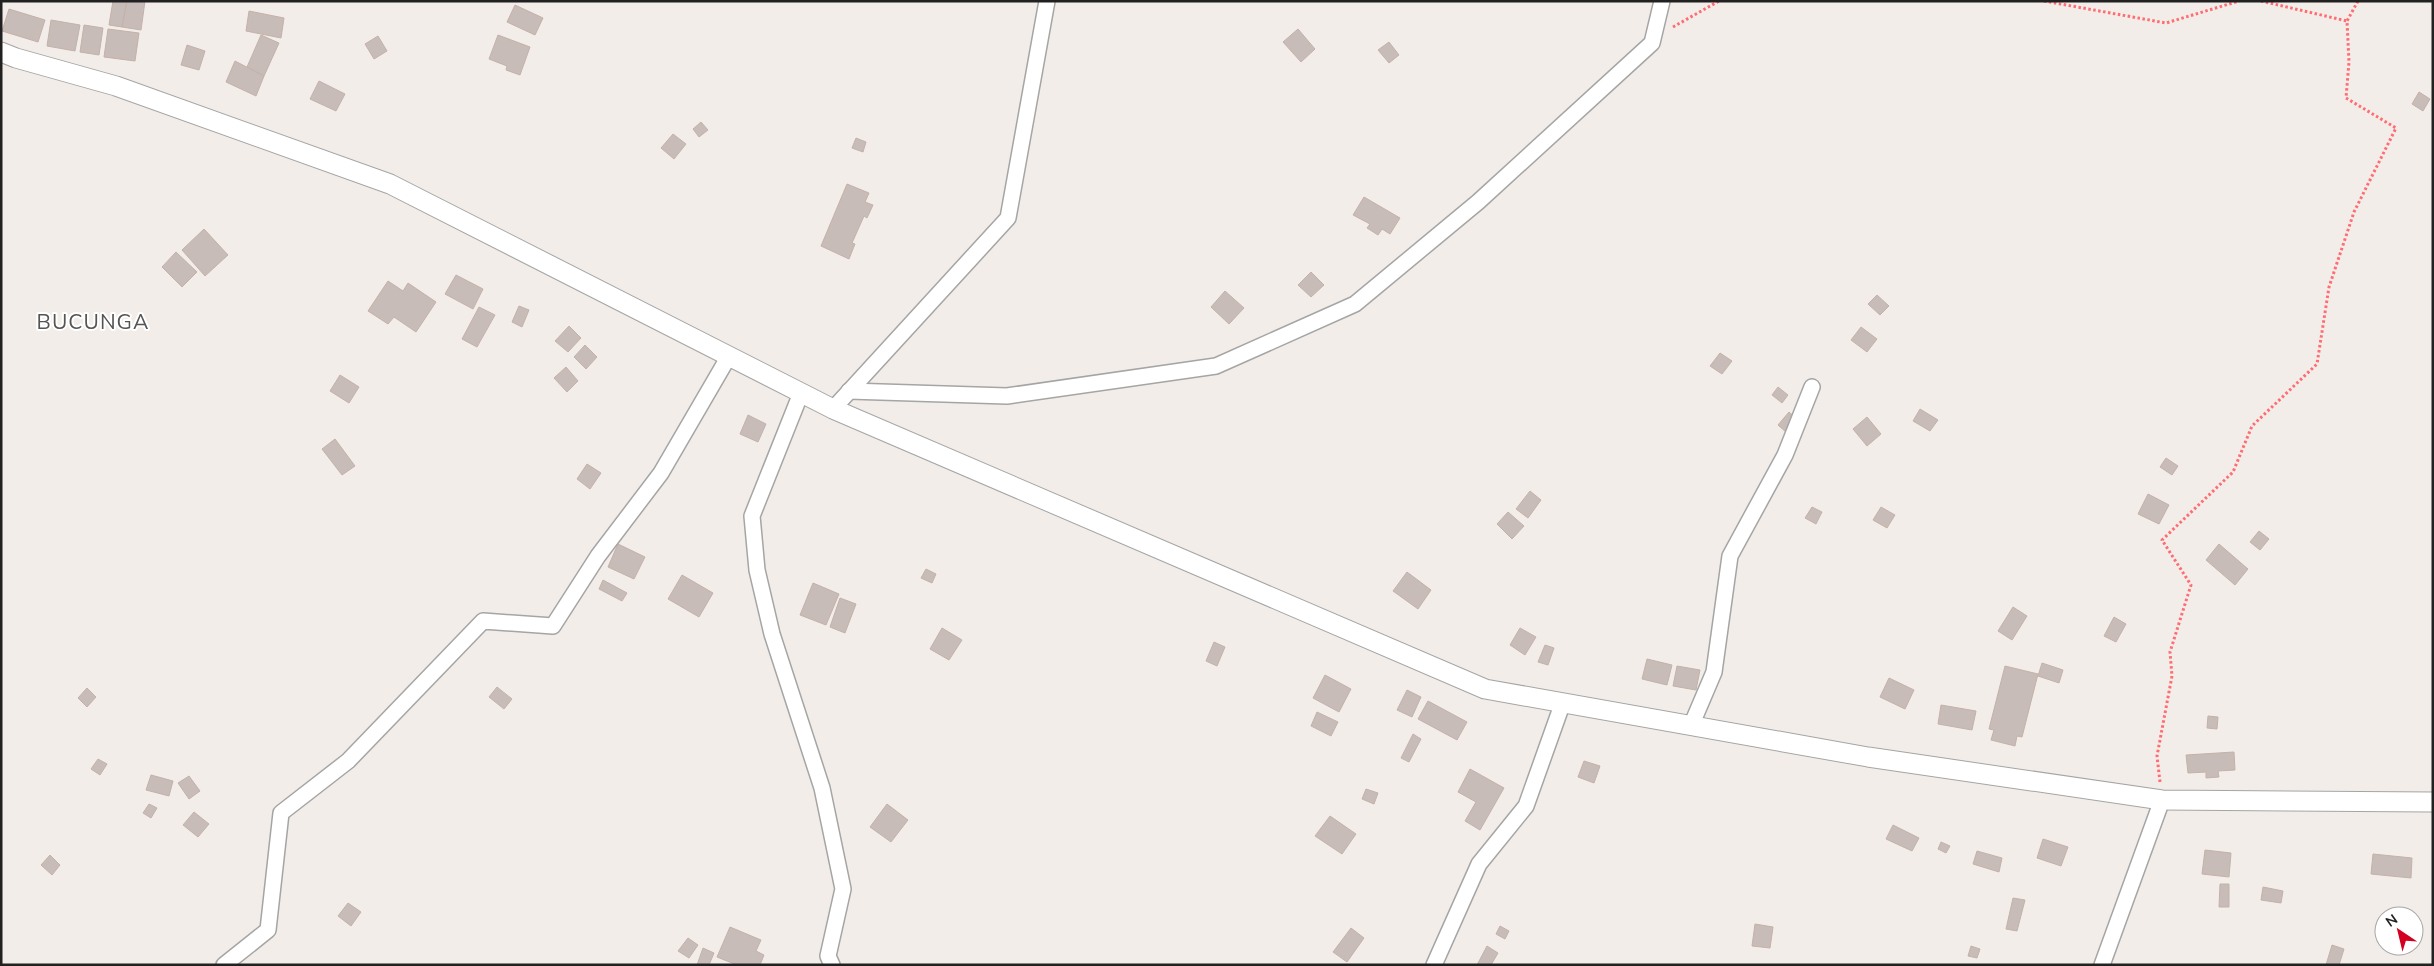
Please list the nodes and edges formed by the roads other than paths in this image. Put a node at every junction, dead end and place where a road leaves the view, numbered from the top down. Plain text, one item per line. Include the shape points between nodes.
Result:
1 (1047, 1) edge
2 (1662, 1) edge
3 (1, 52) edge
4 (729, 356) junction
5 (1812, 387) dead end
6 (849, 391) junction
7 (801, 393) junction
8 (833, 409) junction
9 (1563, 702) junction
10 (1691, 726) junction
11 (2162, 800) junction
12 (2433, 802) edge
13 (224, 965) edge
14 (832, 965) edge
15 (1434, 965) edge
16 (2102, 965) edge

1 - 6 street via 1008,218
2 - 6 street via 1652,43 1478,202 1355,304 1216,366 1007,396
3 - 4 street via 116,86 390,184
4 - 7 street
4 - 13 street via 661,473 598,556 553,626 483,621 348,761 281,813 268,930
5 - 10 street via 1786,455 1730,556 1714,672
6 - 8 street
7 - 8 street
7 - 14 street via 752,516 757,570 772,634 822,788 843,889 828,956
8 - 9 street via 1485,689
9 - 10 street
9 - 15 street via 1526,806 1480,864
10 - 11 street via 1868,757
11 - 12 street
11 - 16 street

